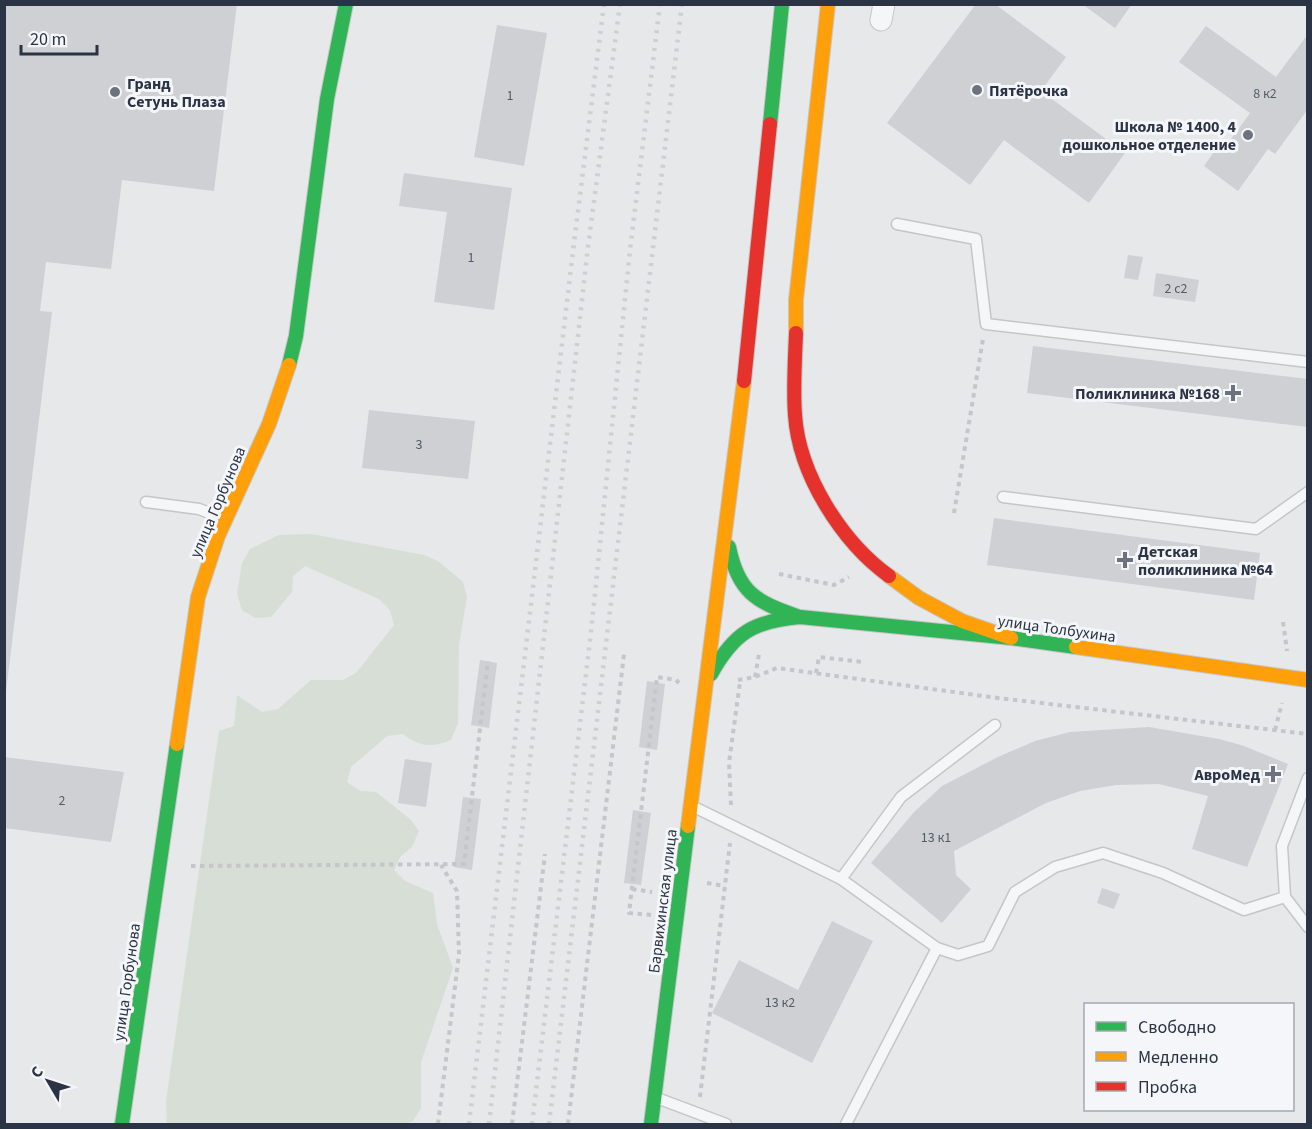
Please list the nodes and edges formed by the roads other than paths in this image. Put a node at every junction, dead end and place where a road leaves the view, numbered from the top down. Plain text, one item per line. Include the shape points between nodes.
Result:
1 (346, 4) edge
2 (782, 4) edge
3 (828, 4) edge
4 (897, 225) dead end
5 (1308, 362) edge
6 (1308, 492) edge
7 (1003, 496) dead end
8 (147, 502) dead end
9 (225, 519) junction
10 (726, 530) junction
11 (800, 617) junction
12 (1011, 638) junction
13 (1306, 678) edge
14 (707, 682) junction
15 (995, 725) dead end
16 (1308, 778) edge
17 (691, 805) junction
18 (841, 879) junction
19 (1285, 897) junction
20 (1308, 927) edge
21 (938, 948) junction
22 (654, 1096) junction
23 (123, 1125) edge
24 (651, 1125) edge
25 (726, 1125) edge
26 (846, 1125) edge

1 - 9 street, улица Горбунова via 327,99 296,336 287,375
2 - 10 street, Барвихинская улица
3 - 12 street via 796,300 795,416 803,456 826,509 871,563 920,598 962,621
4 - 5 lane via 976,239 986,324
6 - 7 lane via 1256,529
8 - 9 lane via 199,509
9 - 23 street, улица Горбунова via 196,608
10 - 11 street, улица Толбухина via 732,569 741,585 757,599
10 - 14 street, Барвихинская улица
11 - 12 street, улица Толбухина
11 - 14 street, улица Толбухина via 766,620 749,628 732,643
12 - 13 street, улица Толбухина
14 - 17 street, Барвихинская улица
15 - 18 lane via 901,797
16 - 19 lane via 1282,846
17 - 18 lane
17 - 22 street, Барвихинская улица
18 - 21 lane
19 - 20 lane
19 - 21 lane via 1244,910 1163,873 1103,853 1055,867 1015,892 988,946 958,955
21 - 26 lane
22 - 24 street, Барвихинская улица
22 - 25 lane

